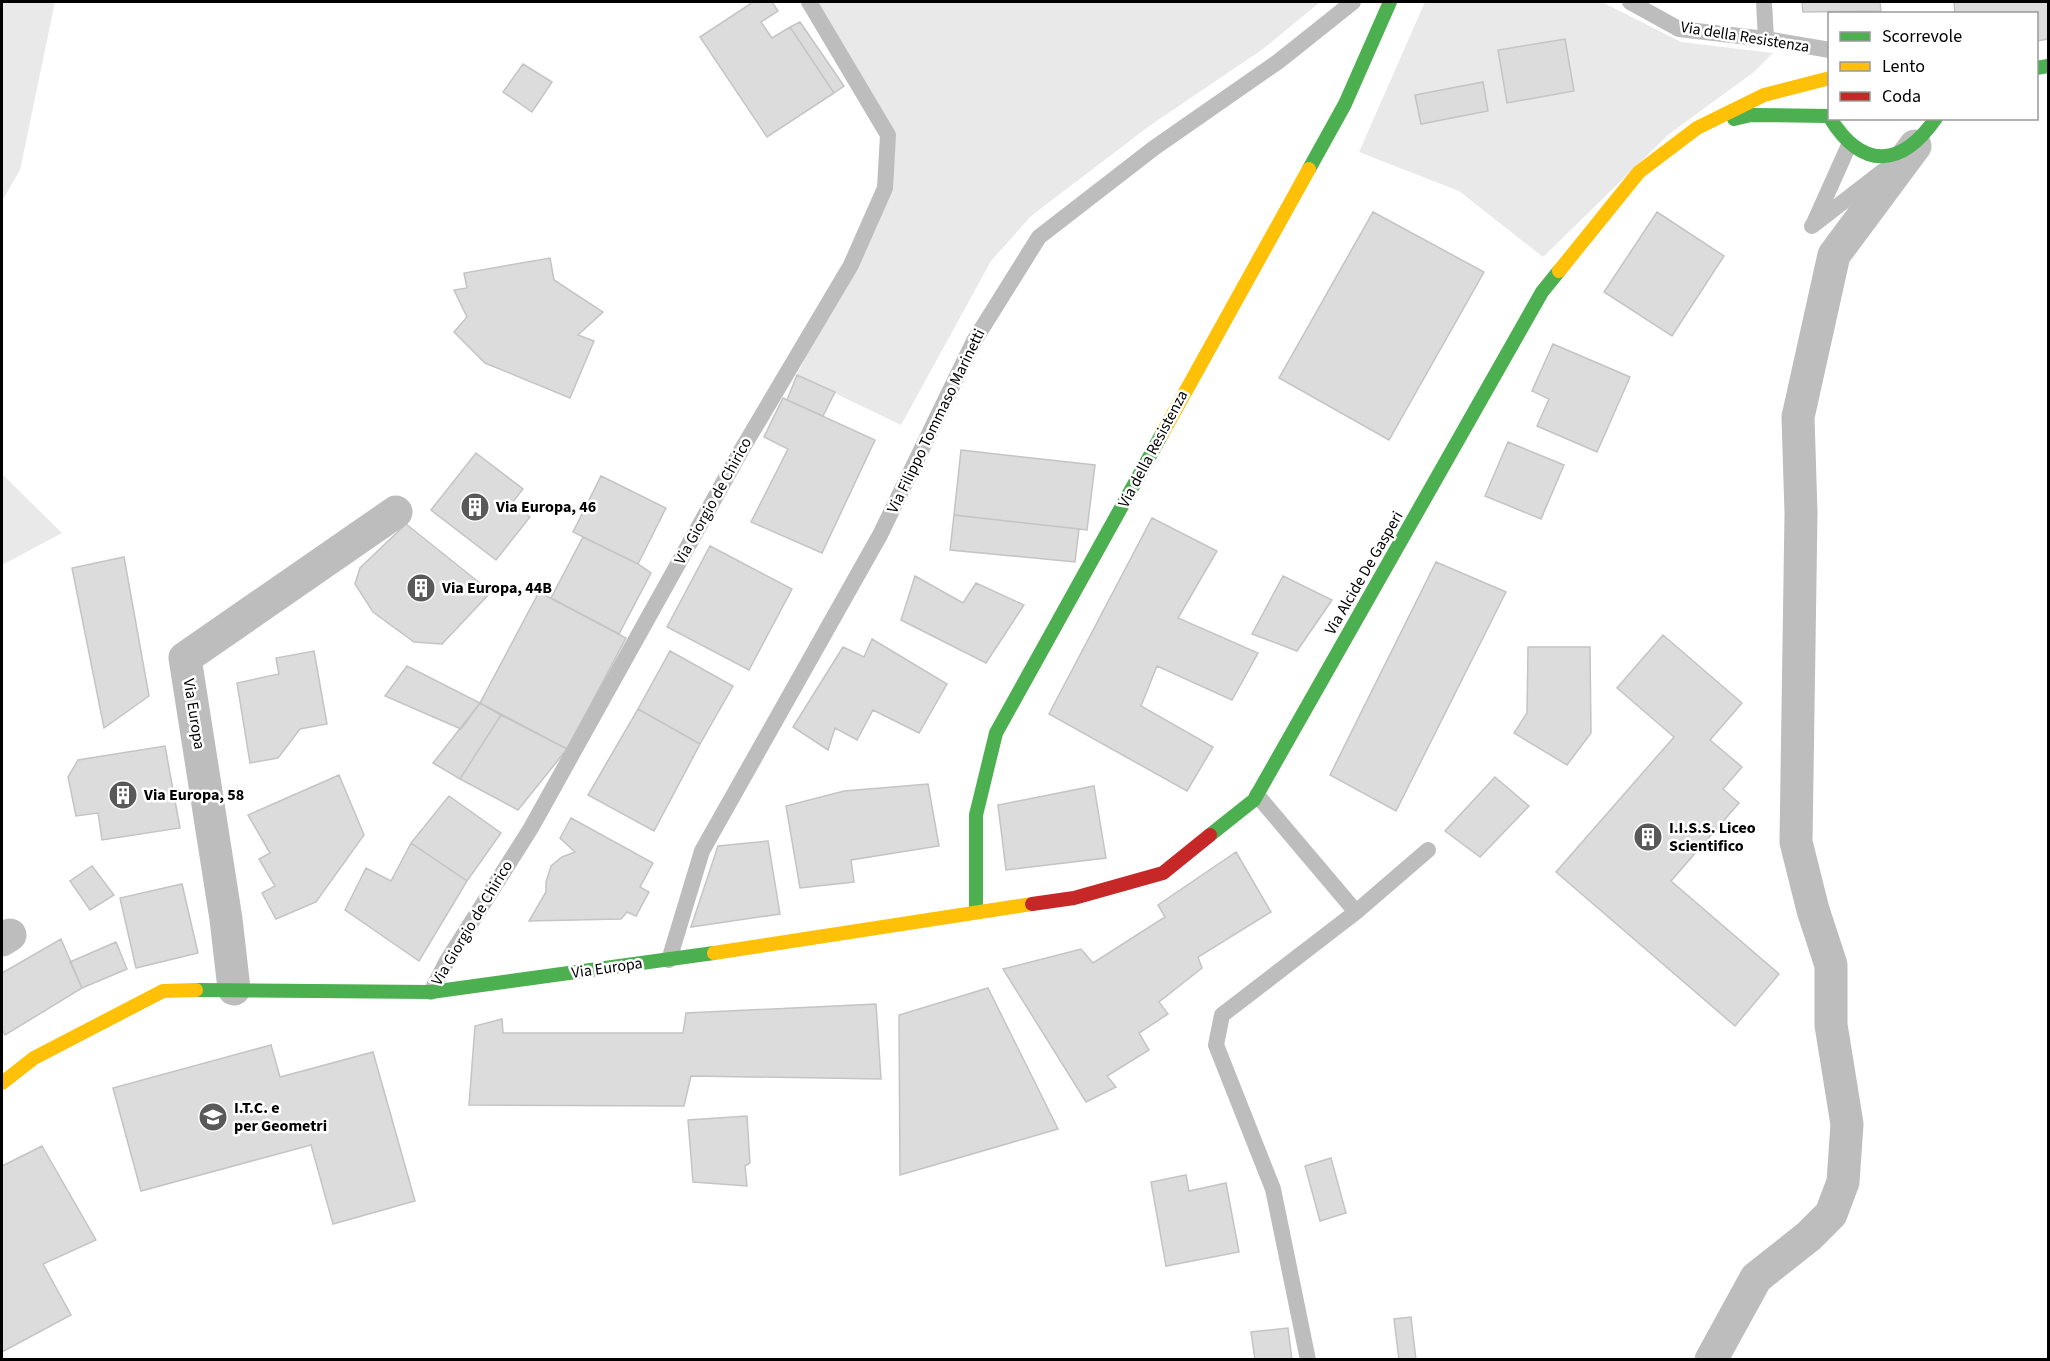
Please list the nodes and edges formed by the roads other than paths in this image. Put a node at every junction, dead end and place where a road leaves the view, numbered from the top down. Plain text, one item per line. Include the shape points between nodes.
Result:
1 (809, 2) edge
2 (1353, 2) edge
3 (1390, 2) edge
4 (1630, 2) edge
5 (1764, 2) edge
6 (1766, 39) junction
7 (1828, 50) edge
8 (1828, 79) edge
9 (1827, 99) dead end
10 (1828, 105) edge
11 (1828, 117) edge
12 (1831, 120) edge
13 (1935, 120) edge
14 (1697, 128) junction
15 (1849, 145) junction
16 (1914, 146) junction
17 (396, 512) dead end
18 (1257, 795) junction
19 (1428, 850) dead end
20 (976, 912) junction
21 (1356, 912) junction
22 (669, 960) junction
23 (234, 989) junction
24 (431, 992) junction
25 (5, 1074) edge
26 (1308, 1359) edge
27 (1711, 1359) edge

1 - 24 lane, Via Giorgio de Chirico via 888,135 885,188 851,265 742,449 531,828
2 - 22 lane, Via Filippo Tommaso Marinetti via 1039,237 974,341 880,535 702,851
3 - 20 main road, Via della Resistenza via 1345,104 996,733 976,815
4 - 6 lane, Via della Resistenza via 1679,29
5 - 6 lane
6 - 7 lane, Via della Resistenza
8 - 14 main road via 1764,95
9 - 10 main road
11 - 14 main road via 1751,115
12 - 15 main road
13 - 16 main road
14 - 18 main road, Via Alcide De Gasperi via 1639,172 1542,292
15 - 16 main road via 1881,156 1899,154
15 - 16 lane via 1812,226
16 - 27 street via 1834,255 1798,417 1801,513 1797,842 1831,965 1831,1025 1847,1124 1843,1182 1831,1214 1756,1278
17 - 23 street, Via Europa via 185,658
18 - 20 main road, Via Alcide De Gasperi via 1163,873 1074,898
18 - 21 lane
19 - 21 lane
20 - 22 main road, Via Europa
21 - 26 lane via 1222,1015 1216,1045 1273,1189
22 - 24 main road, Via Europa
23 - 24 main road, Via Europa
23 - 25 main road, Via Europa via 163,991

